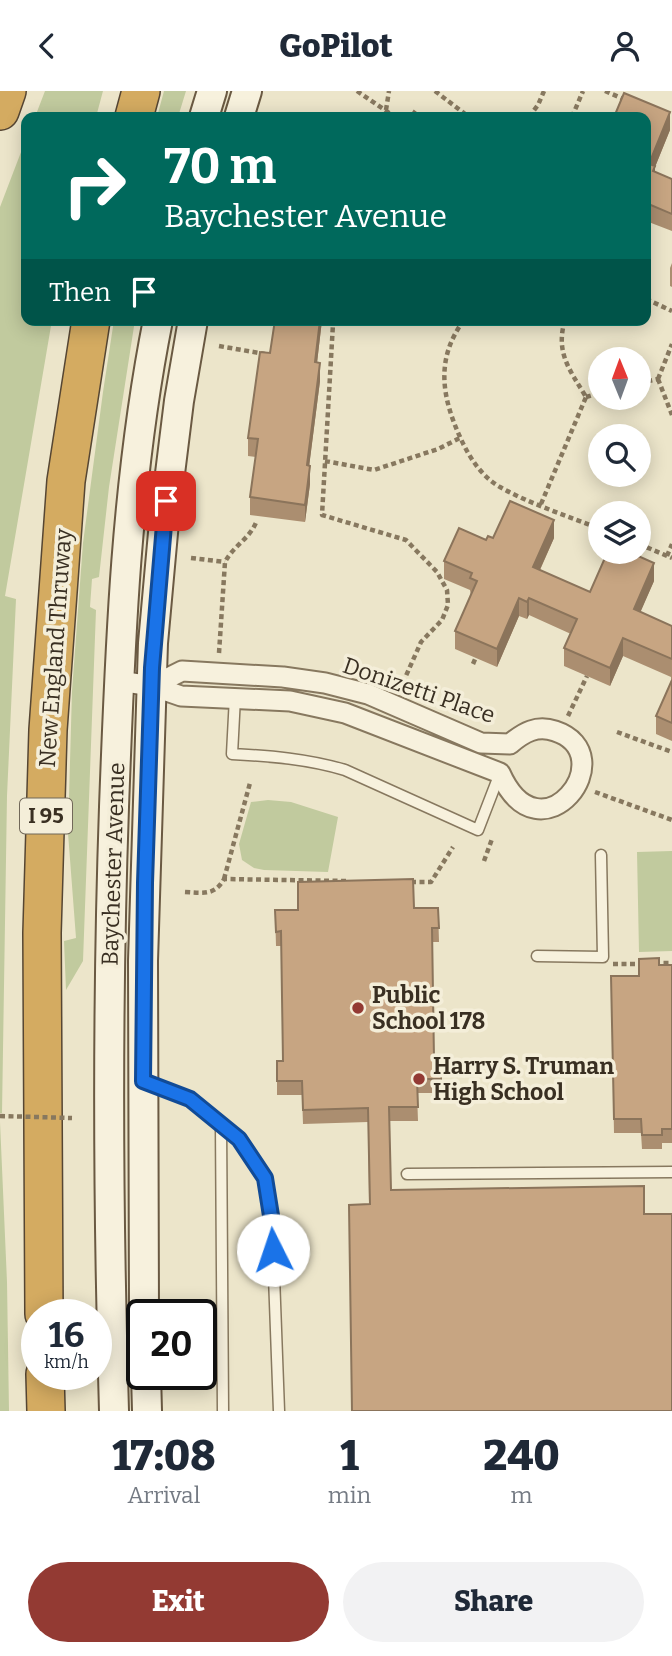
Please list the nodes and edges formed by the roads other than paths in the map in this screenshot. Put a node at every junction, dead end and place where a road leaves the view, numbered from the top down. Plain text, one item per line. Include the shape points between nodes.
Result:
1 (7, 91) edge
2 (141, 91) edge
3 (212, 91) edge
4 (247, 91) edge
5 (0, 111) edge
6 (135, 112) edge
7 (206, 112) edge
8 (241, 112) edge
9 (90, 326) edge
10 (157, 326) edge
11 (192, 326) edge
12 (119, 681) junction
13 (152, 686) junction
14 (235, 697) junction
15 (500, 773) junction
16 (601, 855) dead end
17 (537, 956) dead end
18 (143, 1081) junction
19 (221, 1125) junction
20 (672, 1172) edge
21 (407, 1174) dead end
22 (44, 1299) edge
23 (144, 1299) edge
24 (46, 1390) edge
25 (146, 1390) edge
26 (46, 1411) edge
27 (114, 1411) edge
28 (147, 1411) edge
29 (223, 1411) edge
30 (279, 1411) edge

1 - 5 highway
2 - 6 highway
3 - 7 main road
4 - 8 main road
9 - 22 highway, New England Thruway / I 95 via 66,481 48,730 42,957
10 - 12 main road, Baychester Avenue via 134,484
11 - 13 main road, Baychester Avenue via 163,521
12 - 13 street, Donizetti Place
12 - 27 main road, Baychester Avenue via 109,991
13 - 14 street, Donizetti Place via 181,696
13 - 15 street, Donizetti Place via 182,671 325,683 368,694 481,743 510,744 532,729 559,732 569,739 582,762 577,788 557,805 545,808 520,802
13 - 18 main road, Baychester Avenue
14 - 15 street, Donizetti Place via 290,701 345,713
14 - 15 lane via 232,754 292,758 345,770 478,830
16 - 17 lane via 603,957
18 - 19 lane via 190,1099
18 - 23 main road, Baychester Avenue
19 - 29 lane
19 - 30 lane via 239,1139 265,1178 272,1222
20 - 21 lane
24 - 26 highway
25 - 28 main road

